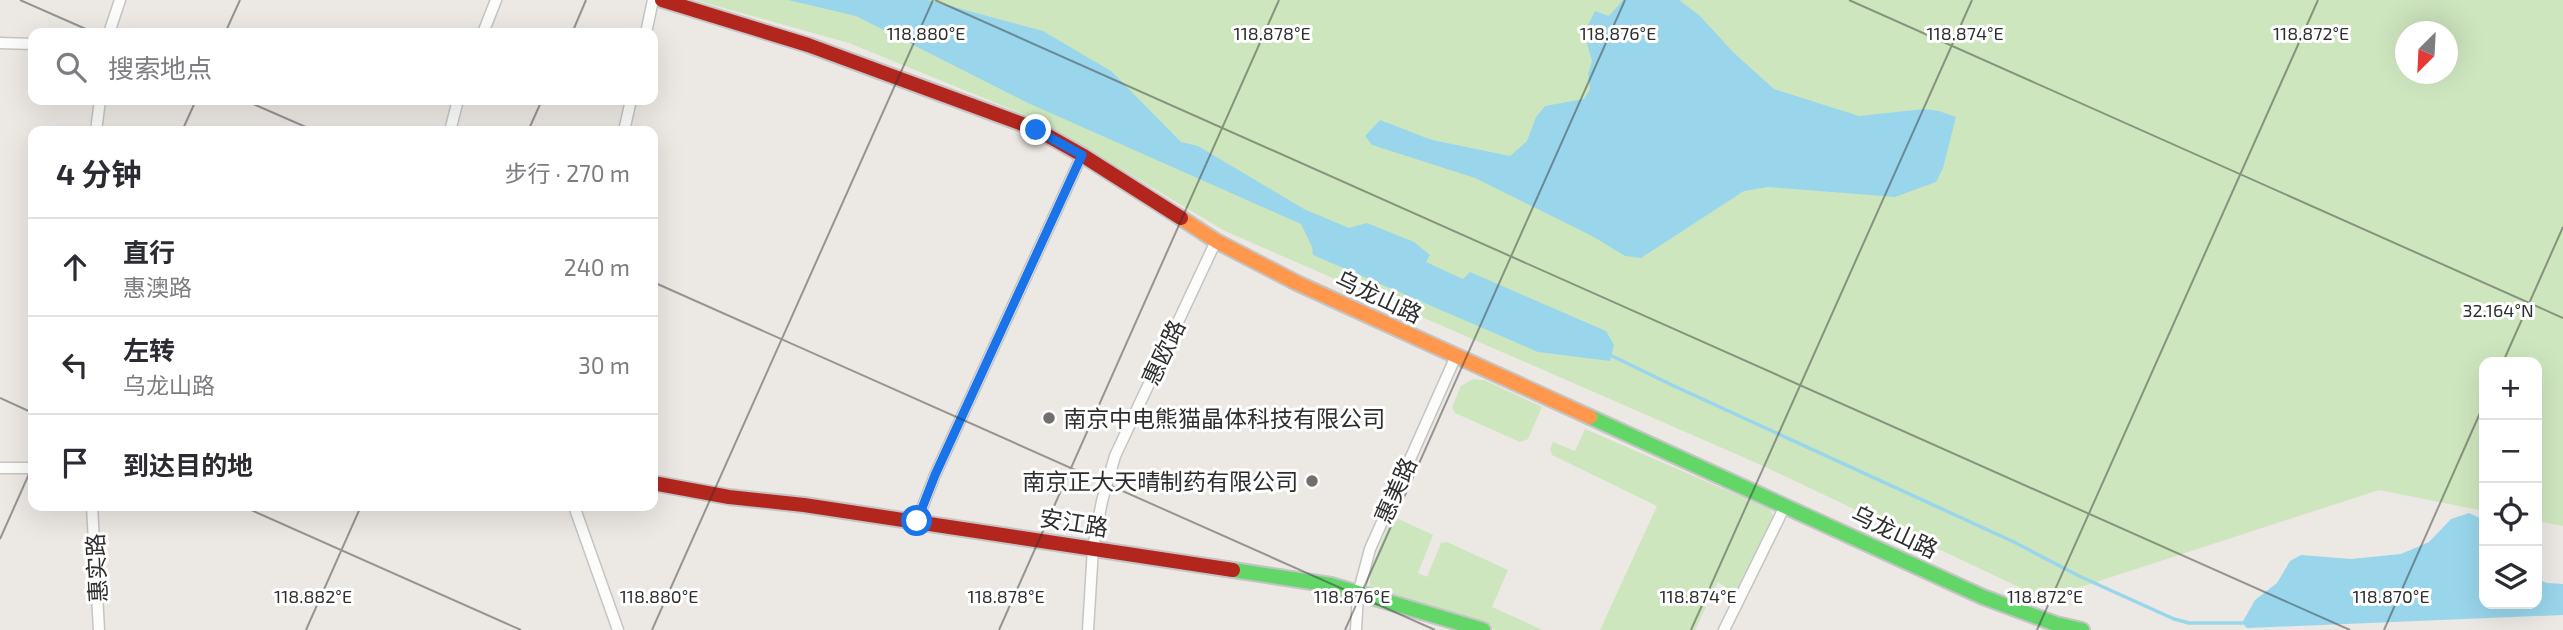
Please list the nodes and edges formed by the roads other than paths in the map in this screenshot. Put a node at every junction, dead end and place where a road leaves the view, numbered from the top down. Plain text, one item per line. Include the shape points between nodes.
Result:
1 (120, 0) edge
2 (496, 0) edge
3 (653, 0) edge
4 (662, 0) edge
5 (111, 28) edge
6 (485, 28) edge
7 (647, 28) edge
8 (0, 43) edge
9 (28, 44) edge
10 (99, 105) edge
11 (457, 105) edge
12 (630, 105) edge
13 (97, 126) edge
14 (451, 126) edge
15 (625, 126) edge
16 (1082, 155) junction
17 (1216, 241) junction
18 (1456, 356) junction
19 (0, 468) edge
20 (28, 468) edge
21 (658, 484) edge
22 (1784, 506) junction
23 (92, 511) edge
24 (577, 511) edge
25 (917, 521) junction
26 (1093, 548) junction
27 (1357, 594) junction
28 (99, 630) edge
29 (618, 630) edge
30 (1088, 630) edge
31 (1356, 630) edge
32 (1483, 630) edge
33 (1724, 630) edge
34 (2082, 630) edge

1 - 5 street
2 - 6 street
3 - 7 street
4 - 16 street, 乌龙山路 via 884,73 1036,130
8 - 9 street
10 - 13 street
11 - 14 street
12 - 15 street
16 - 17 street, 乌龙山路
16 - 25 street
17 - 18 street, 乌龙山路
17 - 26 street, 惠欧路 via 1115,456
18 - 22 street, 乌龙山路
18 - 27 street, 惠美路 via 1383,515
19 - 20 street
21 - 25 street, 安江路 via 729,498
22 - 33 street
22 - 34 street, 乌龙山路 via 1983,597
23 - 28 street, 惠实路
24 - 29 street
25 - 26 street, 安江路
26 - 27 street, 安江路 via 1331,585
26 - 30 street, 惠欧路
27 - 31 street, 惠美路
27 - 32 street, 安江路

